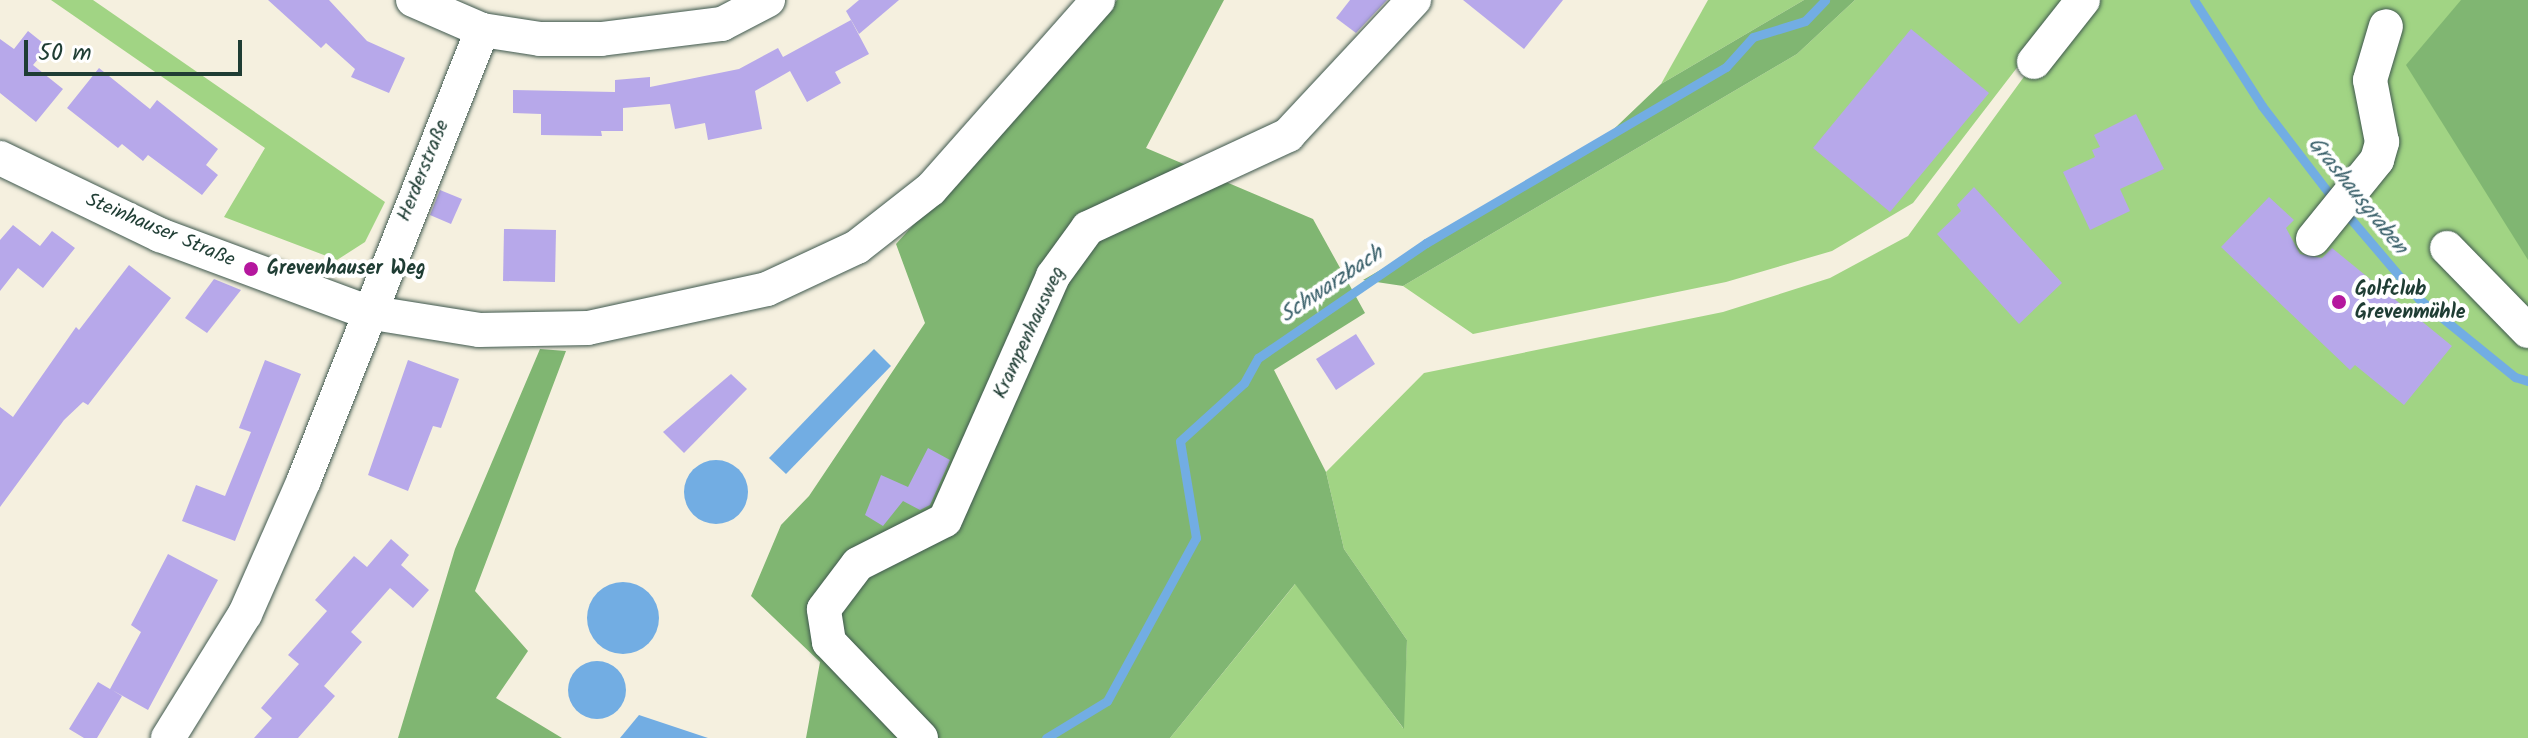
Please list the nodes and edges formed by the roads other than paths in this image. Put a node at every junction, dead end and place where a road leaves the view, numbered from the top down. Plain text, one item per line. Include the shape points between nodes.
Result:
1 (413, 0) edge
2 (768, 0) edge
3 (1098, 0) edge
4 (1414, 0) edge
5 (2083, 0) edge
6 (2386, 26) dead end
7 (482, 30) junction
8 (2034, 62) dead end
9 (0, 158) edge
10 (2322, 229) dead end
11 (2447, 248) dead end
12 (367, 312) junction
13 (2528, 331) edge
14 (914, 731) edge
15 (168, 738) edge

1 - 7 street
2 - 7 street via 722,24 601,39 540,39
3 - 12 street, Steinhauser Straße via 931,189 857,247 767,289 588,328 479,330
4 - 14 street, Krampenhausweg via 1288,135 1088,228 1053,276 945,520 858,564 824,609 829,642
5 - 8 street
6 - 10 street via 2370,80 2382,142 2377,160
7 - 12 street, Herderstraße
9 - 12 street, Steinhauser Straße via 160,235
11 - 13 street
12 - 15 street via 245,614

